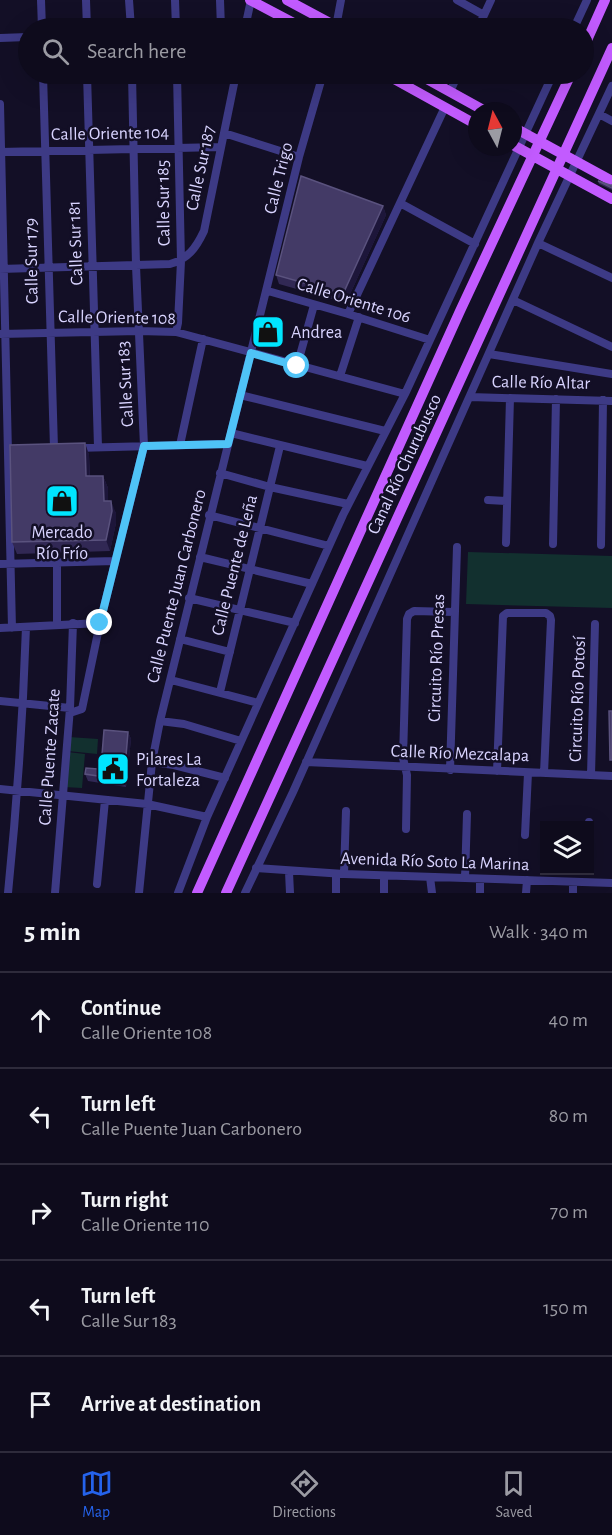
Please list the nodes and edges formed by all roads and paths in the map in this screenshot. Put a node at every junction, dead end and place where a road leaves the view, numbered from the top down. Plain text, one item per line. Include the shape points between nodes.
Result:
1 (41, 0) edge
2 (86, 0) edge
3 (129, 0) edge
4 (175, 0) edge
5 (220, 0) edge
6 (251, 0) edge
7 (287, 0) edge
8 (341, 0) edge
9 (457, 0) edge
10 (491, 0) edge
11 (587, 0) edge
12 (605, 0) edge
13 (484, 15) junction
14 (42, 18) edge
15 (87, 18) edge
16 (130, 18) edge
17 (176, 18) edge
18 (221, 18) edge
19 (247, 18) edge
20 (284, 18) edge
21 (320, 18) edge
22 (339, 18) edge
23 (483, 18) edge
24 (579, 18) edge
25 (594, 25) edge
26 (18, 37) edge
27 (0, 38) edge
28 (612, 48) edge
29 (43, 84) edge
30 (87, 84) edge
31 (132, 84) edge
32 (177, 84) edge
33 (234, 84) edge
34 (320, 84) edge
35 (403, 84) edge
36 (436, 84) edge
37 (454, 84) edge
38 (548, 84) edge
39 (567, 84) edge
40 (612, 86) edge
41 (450, 92) junction
42 (468, 102) edge
43 (0, 104) edge
44 (445, 107) junction
45 (599, 114) junction
46 (468, 120) edge
47 (612, 121) edge
48 (522, 132) edge
49 (224, 133) junction
50 (526, 134) junction
51 (522, 139) edge
52 (540, 142) junction
53 (221, 147) junction
54 (134, 148) junction
55 (178, 148) junction
56 (89, 150) junction
57 (522, 150) edge
58 (45, 151) junction
59 (0, 152) edge
60 (563, 155) junction
61 (512, 156) edge
62 (533, 156) junction
63 (299, 157) junction
64 (577, 163) junction
65 (556, 169) junction
66 (570, 177) junction
67 (612, 181) edge
68 (612, 199) edge
69 (400, 203) junction
70 (538, 243) junction
71 (475, 244) junction
72 (181, 261) junction
73 (136, 266) junction
74 (92, 267) junction
75 (48, 268) junction
76 (2, 269) edge
77 (612, 278) edge
78 (268, 291) junction
79 (513, 300) junction
80 (314, 305) junction
81 (348, 314) junction
82 (359, 317) junction
83 (139, 331) junction
84 (94, 332) junction
85 (176, 332) junction
86 (49, 333) junction
87 (3, 334) edge
88 (203, 339) junction
89 (430, 340) junction
90 (612, 347) edge
91 (251, 353) junction
92 (489, 354) junction
93 (297, 366) junction
94 (612, 374) edge
95 (340, 376) junction
96 (240, 394) junction
97 (405, 394) junction
98 (470, 397) junction
99 (510, 398) junction
100 (556, 399) junction
101 (608, 400) edge
102 (385, 431) junction
103 (231, 433) junction
104 (228, 444) junction
105 (180, 445) junction
106 (144, 446) junction
107 (280, 446) junction
108 (98, 447) junction
109 (42, 448) edge
110 (54, 448) junction
111 (4, 449) edge
112 (20, 449) edge
113 (367, 466) junction
114 (220, 473) junction
115 (270, 487) junction
116 (488, 500) dead end
117 (506, 501) junction
118 (348, 504) junction
119 (210, 515) junction
120 (260, 528) junction
121 (506, 543) dead end
122 (553, 544) dead end
123 (601, 545) dead end
124 (329, 546) junction
125 (457, 547) dead end
126 (200, 557) junction
127 (115, 561) junction
128 (57, 563) junction
129 (0, 564) edge
130 (11, 564) junction
131 (250, 569) junction
132 (312, 584) junction
133 (189, 598) junction
134 (240, 610) junction
135 (454, 612) junction
136 (73, 623) junction
137 (100, 623) junction
138 (295, 623) junction
139 (57, 624) junction
140 (595, 624) dead end
141 (26, 627) junction
142 (0, 628) edge
143 (12, 628) junction
144 (180, 639) junction
145 (230, 652) junction
146 (171, 680) junction
147 (220, 692) junction
148 (0, 701) edge
149 (24, 703) junction
150 (258, 703) junction
151 (70, 711) junction
152 (160, 721) junction
153 (241, 741) junction
154 (152, 762) junction
155 (306, 762) junction
156 (405, 768) junction
157 (450, 770) junction
158 (497, 771) junction
159 (528, 772) junction
160 (544, 774) junction
161 (591, 775) junction
162 (612, 776) edge
163 (225, 778) junction
164 (0, 789) edge
165 (18, 791) junction
166 (63, 795) junction
167 (105, 800) junction
168 (147, 804) junction
169 (346, 811) dead end
170 (467, 814) dead end
171 (207, 817) junction
172 (406, 829) dead end
173 (525, 836) dead end
174 (256, 868) junction
175 (289, 872) junction
176 (340, 874) junction
177 (587, 875) edge
178 (384, 876) junction
179 (430, 877) junction
180 (465, 878) junction
181 (480, 879) junction
182 (527, 880) junction
183 (573, 882) junction
184 (587, 882) junction
185 (612, 883) edge
186 (98, 884) dead end
187 (8, 893) edge
188 (55, 893) edge
189 (139, 893) edge
190 (178, 893) edge
191 (197, 893) edge
192 (226, 893) edge
193 (245, 893) edge
194 (290, 893) edge
195 (336, 893) edge
196 (384, 893) edge
197 (432, 893) edge
198 (480, 893) edge
199 (526, 893) edge
200 (573, 893) edge

1 - 14 street
2 - 15 street
3 - 16 street
4 - 17 street
5 - 18 street
6 - 19 street
6 - 20 main road
7 - 21 main road
8 - 22 street
9 - 13 street
10 - 13 street
11 - 24 street
12 - 25 main road
13 - 23 street
26 - 27 street
28 - 60 main road, Canal Río Churubusco
29 - 58 street, Calle Sur 179
30 - 56 street, Calle Sur 181
31 - 54 street, Calle Sur 183
32 - 55 street, Calle Sur 185
33 - 49 street, Calle Sur 187
34 - 63 street, Calle Trigo
35 - 44 main road
36 - 41 main road
37 - 41 street
38 - 50 street, Canal Río Churubusco
39 - 52 main road, Canal Río Churubusco
40 - 45 street, Canal Río Churubusco
41 - 42 main road
43 - 59 street
44 - 46 main road
44 - 69 street
45 - 47 street
45 - 64 street, Canal Río Churubusco
48 - 50 main road
49 - 53 street, Calle Sur 187
49 - 63 street
50 - 51 street, Canal Río Churubusco
50 - 52 main road
52 - 60 main road
52 - 62 main road, Canal Río Churubusco
53 - 55 street, Calle Oriente 104
53 - 72 street, Calle Sur 187 via 204,231
54 - 55 street, Calle Oriente 104
54 - 56 street, Calle Oriente 104
54 - 73 street, Calle Sur 183
55 - 72 street, Calle Sur 185
56 - 58 street, Calle Oriente 104
56 - 74 street, Calle Sur 181
57 - 62 main road
58 - 59 street, Calle Oriente 104
58 - 75 street, Calle Sur 179
59 - 76 street
60 - 64 main road
60 - 65 main road, Canal Río Churubusco
61 - 71 street, Canal Río Churubusco
62 - 65 main road
62 - 191 main road, Canal Río Churubusco
63 - 78 street, Calle Trigo
64 - 66 street, Canal Río Churubusco
64 - 67 main road
65 - 66 main road
65 - 192 main road, Canal Río Churubusco
66 - 68 main road
66 - 70 street, Canal Río Churubusco
69 - 71 street
69 - 81 street
70 - 77 street
70 - 79 street, Canal Río Churubusco
71 - 89 street, Canal Río Churubusco
72 - 73 street
72 - 85 street, Calle Sur 185
73 - 74 street
73 - 83 street, Calle Sur 183
74 - 75 street
74 - 84 street, Calle Sur 181
75 - 76 street
75 - 86 street, Calle Sur 179
76 - 87 street
78 - 80 street, Calle Oriente 106
78 - 91 street, Calle Puente Juan Carbonero
79 - 90 street
79 - 92 street, Canal Río Churubusco
80 - 81 street, Calle Oriente 106
80 - 93 street
81 - 82 street, Calle Oriente 106
82 - 89 street, Calle Oriente 106
82 - 95 street
83 - 84 street, Calle Oriente 108
83 - 85 street, Calle Oriente 108
83 - 106 street, Calle Sur 183
84 - 86 street, Calle Oriente 108
84 - 108 street, Calle Sur 181
85 - 88 street, Calle Oriente 108
86 - 87 street, Calle Oriente 108
86 - 110 street, Calle Sur 179
87 - 111 street
88 - 91 street, Calle Oriente 108
88 - 105 street
89 - 97 street, Canal Río Churubusco
91 - 93 street, Calle Oriente 108
91 - 96 street, Calle Puente Juan Carbonero
92 - 94 street
92 - 98 street, Canal Río Churubusco
93 - 95 street, Calle Oriente 108
95 - 97 street, Calle Oriente 108
96 - 102 street
96 - 103 street, Calle Puente Juan Carbonero
97 - 102 street, Canal Río Churubusco
98 - 99 street, Calle Río Altar
98 - 155 street, Canal Río Churubusco
99 - 100 street, Calle Río Altar
99 - 117 street
100 - 101 street, Calle Río Altar
100 - 122 street
101 - 123 street
102 - 113 street, Canal Río Churubusco
103 - 104 street, Calle Puente Juan Carbonero
103 - 107 street
104 - 105 street
104 - 114 street, Calle Puente Juan Carbonero
105 - 106 street
106 - 108 street
106 - 127 street, Calle Sur 183
107 - 113 street
107 - 115 street, Calle Puente de Leña
108 - 110 street
109 - 110 street
111 - 112 street
111 - 130 street
113 - 118 street, Canal Río Churubusco
114 - 115 street
114 - 119 street, Calle Puente Juan Carbonero
115 - 118 street
115 - 120 street, Calle Puente de Leña
116 - 117 street
117 - 121 street
118 - 124 street, Canal Río Churubusco
119 - 120 street
119 - 126 street, Calle Puente Juan Carbonero
120 - 124 street
120 - 131 street, Calle Puente de Leña
124 - 132 street, Canal Río Churubusco
125 - 135 street, Circuito Río Presas
126 - 131 street
126 - 133 street, Calle Puente Juan Carbonero
127 - 128 street
127 - 137 street, Calle Sur 183
128 - 130 street
128 - 139 street
129 - 130 street
130 - 143 street
131 - 132 street
131 - 134 street, Calle Puente de Leña
132 - 138 street, Canal Río Churubusco
133 - 134 street
133 - 144 street, Calle Puente Juan Carbonero
134 - 138 street
134 - 145 street, Calle Puente de Leña
135 - 156 street, Circuito Río Presas via 414,611 407,619
135 - 157 street, Circuito Río Presas
136 - 137 street
136 - 139 street
136 - 151 street, Calle Puente Zacate
137 - 151 street, Calle Sur 183 via 82,709
138 - 150 street, Canal Río Churubusco
139 - 141 street
140 - 161 street, Circuito Río Potosí
141 - 143 street
141 - 149 street
142 - 143 street
144 - 145 street
144 - 146 street, Calle Puente Juan Carbonero
145 - 147 street, Calle Puente de Leña
146 - 147 street
146 - 152 street, Calle Puente Juan Carbonero
147 - 150 street
148 - 149 street
149 - 151 street
149 - 165 street
150 - 153 street, Canal Río Churubusco
151 - 166 street, Calle Puente Zacate
152 - 153 street
152 - 154 street, Calle Puente Juan Carbonero
153 - 163 street, Canal Río Churubusco
154 - 163 street
154 - 168 street, Calle Puente Juan Carbonero
155 - 156 street, Calle Río Mezcalapa
155 - 174 street, Canal Río Churubusco
156 - 157 street, Calle Río Mezcalapa
156 - 172 street, Circuito Río Presas
157 - 158 street, Calle Río Mezcalapa
158 - 159 street, Calle Río Mezcalapa
158 - 160 street via 503,616 546,613 550,620
159 - 160 street, Calle Río Mezcalapa
159 - 173 street
160 - 161 street, Calle Río Mezcalapa
161 - 162 street, Calle Río Mezcalapa
163 - 171 street, Canal Río Churubusco
164 - 165 street
165 - 166 street
165 - 187 street
166 - 167 street
166 - 188 street, Calle Puente Zacate
167 - 168 street
167 - 186 street
168 - 171 street
168 - 189 street, Calle Puente Juan Carbonero
169 - 176 street
170 - 180 street
171 - 190 street, Canal Río Churubusco
174 - 175 street, Avenida Río Soto La Marina
174 - 193 street, Canal Río Churubusco
175 - 176 street, Avenida Río Soto La Marina
175 - 194 street
176 - 178 street, Avenida Río Soto La Marina
176 - 195 street
177 - 184 street
178 - 179 street, Avenida Río Soto La Marina
178 - 196 street
179 - 180 street, Avenida Río Soto La Marina
179 - 197 street
180 - 181 street, Avenida Río Soto La Marina
181 - 182 street, Avenida Río Soto La Marina
181 - 198 street
182 - 183 street, Avenida Río Soto La Marina
182 - 199 street
183 - 184 street, Avenida Río Soto La Marina
183 - 200 street
184 - 185 street, Avenida Río Soto La Marina

